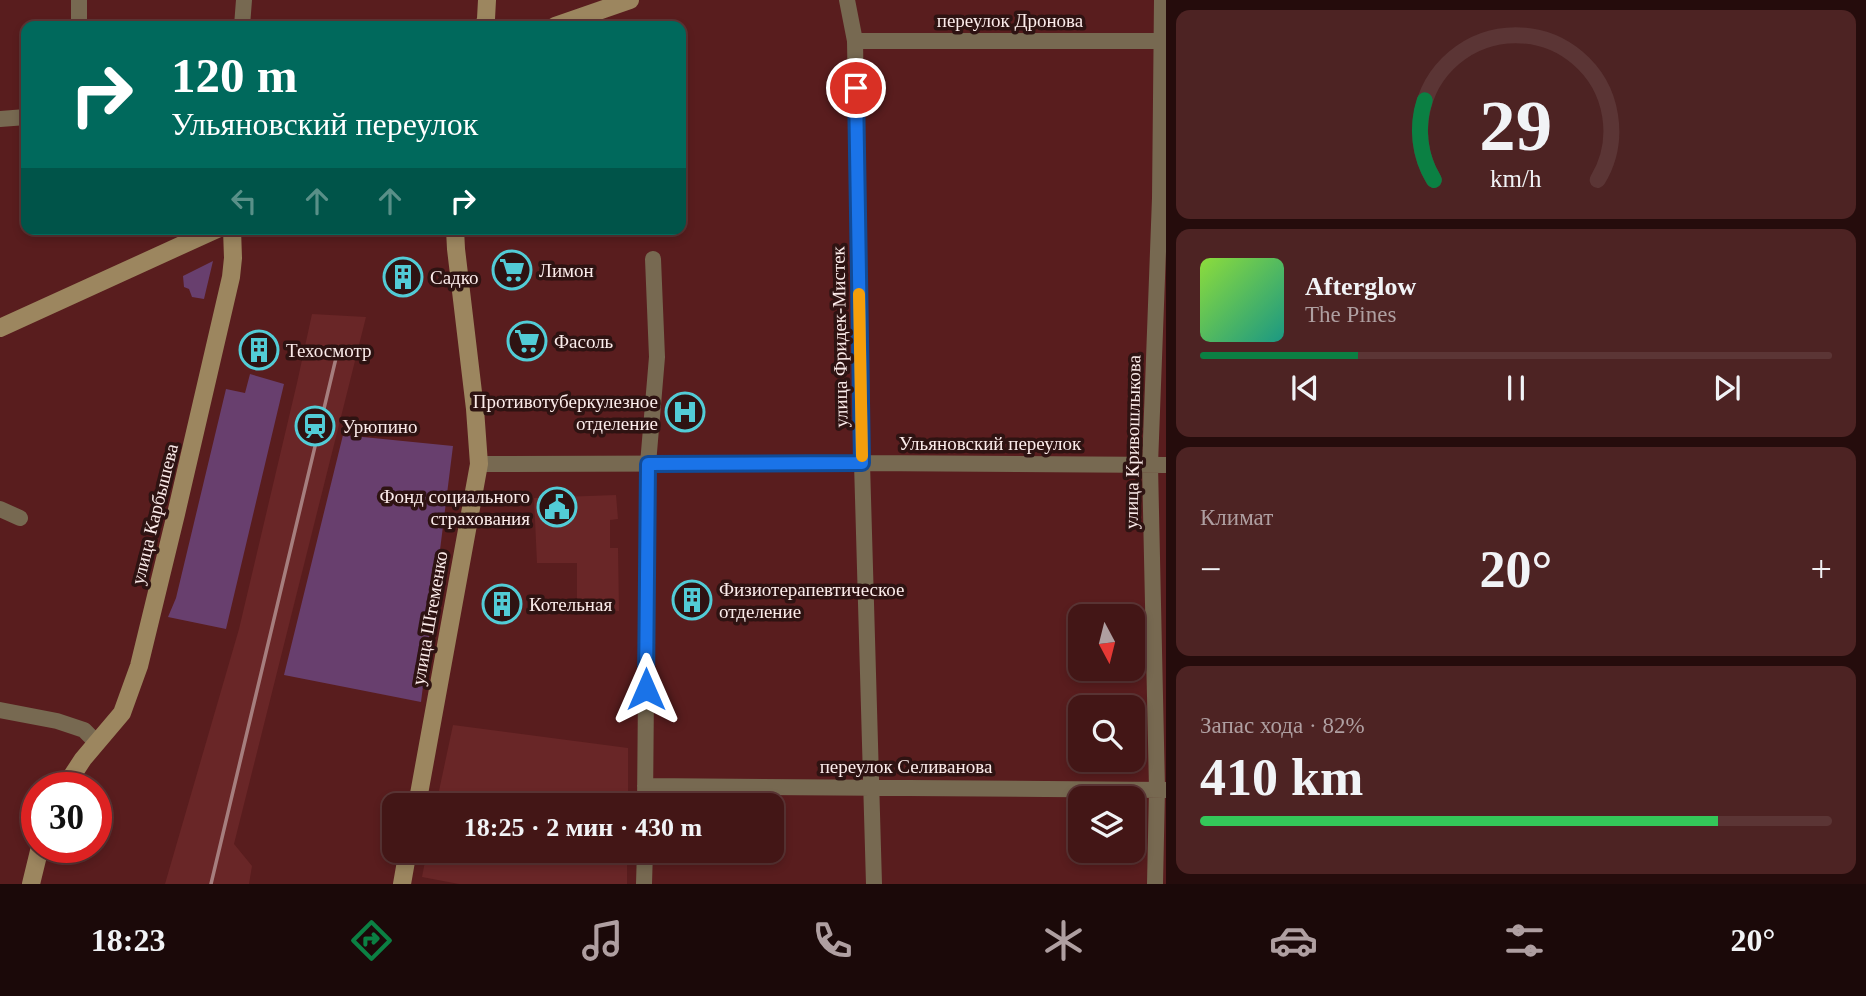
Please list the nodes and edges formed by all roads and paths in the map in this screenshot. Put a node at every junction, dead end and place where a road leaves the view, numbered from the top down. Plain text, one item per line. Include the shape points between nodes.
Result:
1 (79, 0) edge
2 (244, 0) edge
3 (487, 0) edge
4 (629, 0) edge
5 (848, 0) edge
6 (1162, 0) edge
7 (79, 21) edge
8 (242, 21) edge
9 (485, 21) edge
10 (569, 21) edge
11 (855, 41) junction
12 (1164, 41) edge
13 (21, 117) edge
14 (0, 119) edge
15 (1163, 198) edge
16 (204, 235) edge
17 (232, 235) edge
18 (455, 235) edge
19 (653, 259) dead end
20 (0, 328) edge
21 (862, 463) junction
22 (479, 464) junction
23 (648, 464) junction
24 (1158, 465) edge
25 (0, 509) edge
26 (20, 518) dead end
27 (0, 710) edge
28 (97, 743) junction
29 (73, 772) edge
30 (645, 786) junction
31 (870, 787) junction
32 (1162, 790) edge
33 (419, 793) edge
34 (645, 793) edge
35 (36, 863) edge
36 (406, 863) edge
37 (645, 863) edge
38 (31, 884) edge
39 (402, 884) edge
40 (644, 884) edge
41 (874, 884) edge
42 (1155, 884) edge

1 - 7 street
2 - 8 street
3 - 9 main road
4 - 10 main road
5 - 11 street, улица Фридек-Мистек
6 - 12 street, улица Кривошлыкова
11 - 12 street, переулок Дронова
11 - 21 street, улица Фридек-Мистек
12 - 15 street, улица Кривошлыкова
13 - 14 street
15 - 24 street, улица Кривошлыкова
16 - 20 main road
17 - 28 main road, улица Карбышева via 231,277 138,667 122,713
18 - 22 main road, улица Штеменко
19 - 23 street via 657,356
21 - 23 street, Ульяновский переулок
21 - 24 street, Ульяновский переулок
21 - 31 street, улица Фридек-Мистек
22 - 23 street, Ульяновский переулок
22 - 33 main road, улица Штеменко
23 - 30 street
24 - 32 street, улица Кривошлыкова
25 - 26 street
27 - 28 street via 57,720 84,730
28 - 29 main road, улица Карбышева
30 - 31 street, переулок Селиванова
30 - 34 street
31 - 32 street, переулок Селиванова
31 - 41 street, улица Фридек-Мистек
32 - 42 street, улица Кривошлыкова
35 - 38 main road
36 - 39 main road
37 - 40 street

